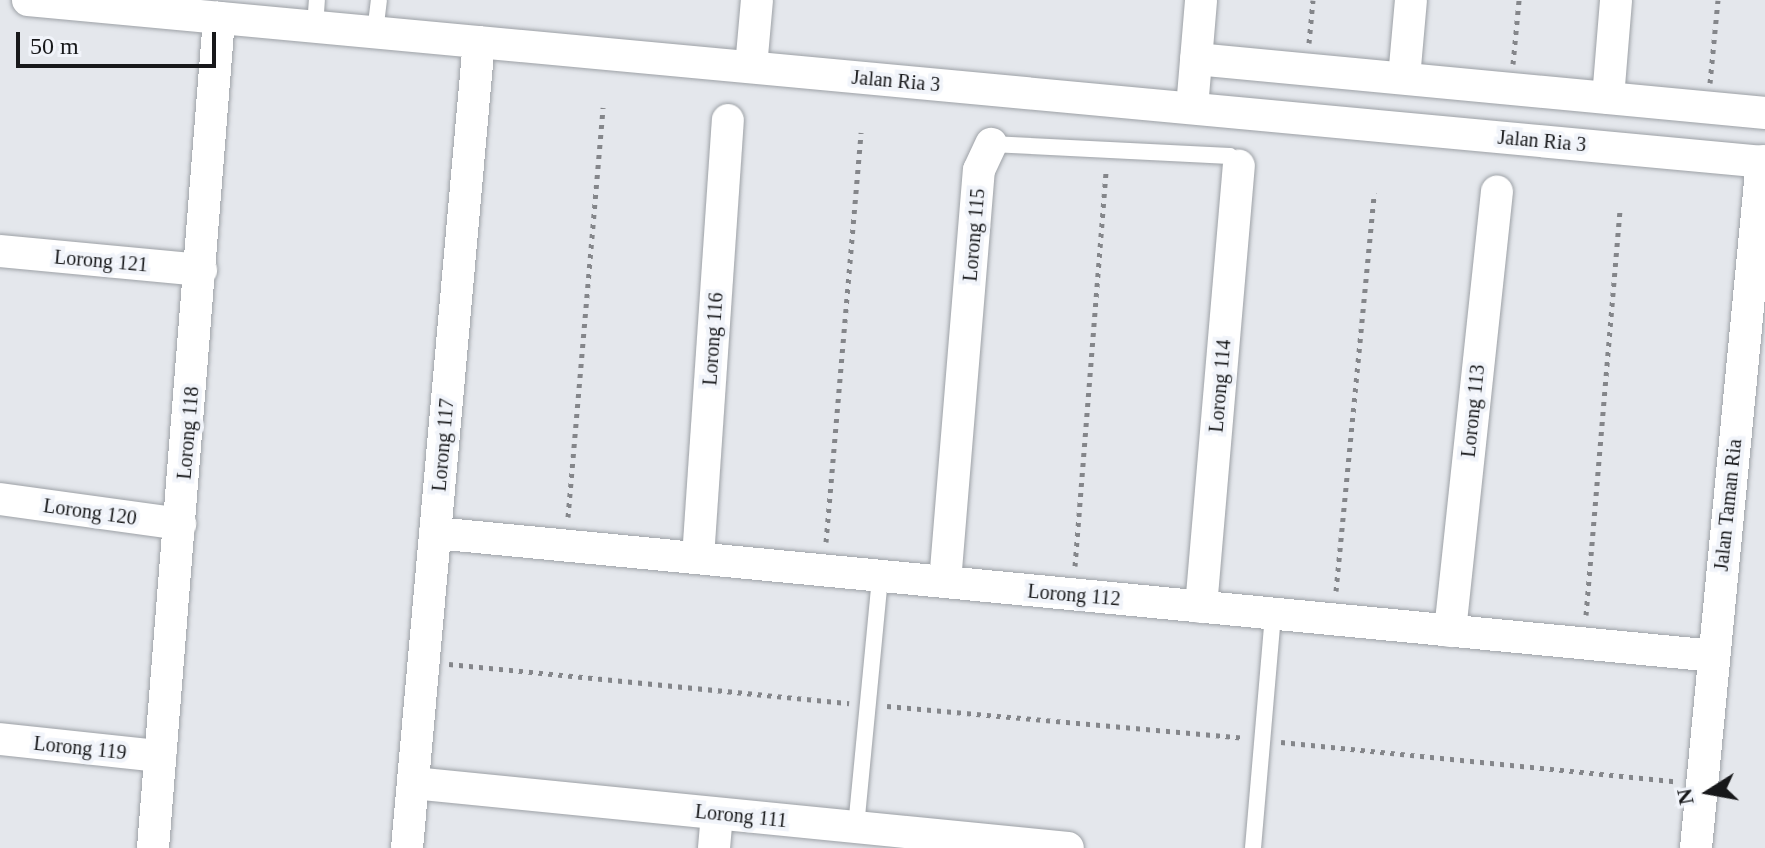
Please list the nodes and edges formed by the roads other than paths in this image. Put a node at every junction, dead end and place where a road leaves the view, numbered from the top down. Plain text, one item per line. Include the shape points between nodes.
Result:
1 (28, 0) edge
2 (379, 0) edge
3 (757, 0) edge
4 (1201, 0) edge
5 (1411, 0) edge
6 (1616, 0) edge
7 (135, 5) edge
8 (219, 9) edge
9 (316, 13) edge
10 (375, 32) junction
11 (479, 42) junction
12 (1196, 59) junction
13 (751, 67) junction
14 (1404, 78) junction
15 (1608, 98) junction
16 (1192, 108) junction
17 (1765, 113) edge
18 (728, 120) dead end
19 (991, 144) joint
20 (1763, 162) edge
21 (1239, 166) joint
22 (1497, 192) dead end
23 (0, 251) edge
24 (201, 270) junction
25 (0, 499) edge
26 (180, 524) junction
27 (435, 533) junction
28 (698, 558) junction
29 (880, 576) junction
30 (945, 582) junction
31 (1201, 607) junction
32 (1273, 614) junction
33 (1450, 631) junction
34 (1714, 656) junction
35 (0, 739) edge
36 (160, 756) junction
37 (413, 783) junction
38 (717, 814) junction
39 (856, 827) junction
40 (962, 843) edge
41 (153, 848) edge
42 (407, 848) edge
43 (714, 848) edge
44 (1068, 848) edge
45 (1253, 848) edge
46 (1696, 848) edge

1 - 7 street, Jalan Ria 3
2 - 10 lane
3 - 13 street
4 - 12 street
5 - 14 street
6 - 15 street
7 - 8 street, Jalan Ria 3
8 - 9 street, Jalan Ria 3
8 - 24 street, Lorong 118
9 - 10 street, Jalan Ria 3
10 - 11 street, Jalan Ria 3
11 - 13 street, Jalan Ria 3
11 - 27 street, Lorong 117
12 - 14 street
12 - 16 street
13 - 16 street, Jalan Ria 3
14 - 15 street
15 - 17 street
16 - 20 street, Jalan Ria 3
18 - 28 street, Lorong 116
19 - 21 lane, Lorong 115 via 1230,156
19 - 30 street, Lorong 115 via 979,170
20 - 34 street, Jalan Taman Ria
21 - 31 street, Lorong 114
22 - 33 street, Lorong 113
23 - 24 street, Lorong 121
24 - 26 street, Lorong 118
25 - 26 street, Lorong 120
26 - 36 street, Lorong 118
27 - 28 street, Lorong 112
27 - 37 street, Lorong 117
28 - 29 street, Lorong 112
29 - 30 street, Lorong 112
29 - 39 lane
30 - 31 street, Lorong 112
31 - 32 street, Lorong 112
32 - 33 street, Lorong 112
32 - 45 lane
33 - 34 street, Lorong 112
34 - 46 street, Jalan Taman Ria
35 - 36 street, Lorong 119
36 - 41 street, Lorong 118
37 - 38 street, Lorong 111
37 - 42 street, Lorong 117
38 - 39 street, Lorong 111
38 - 43 street
39 - 40 street, Lorong 111
40 - 44 street, Lorong 111

